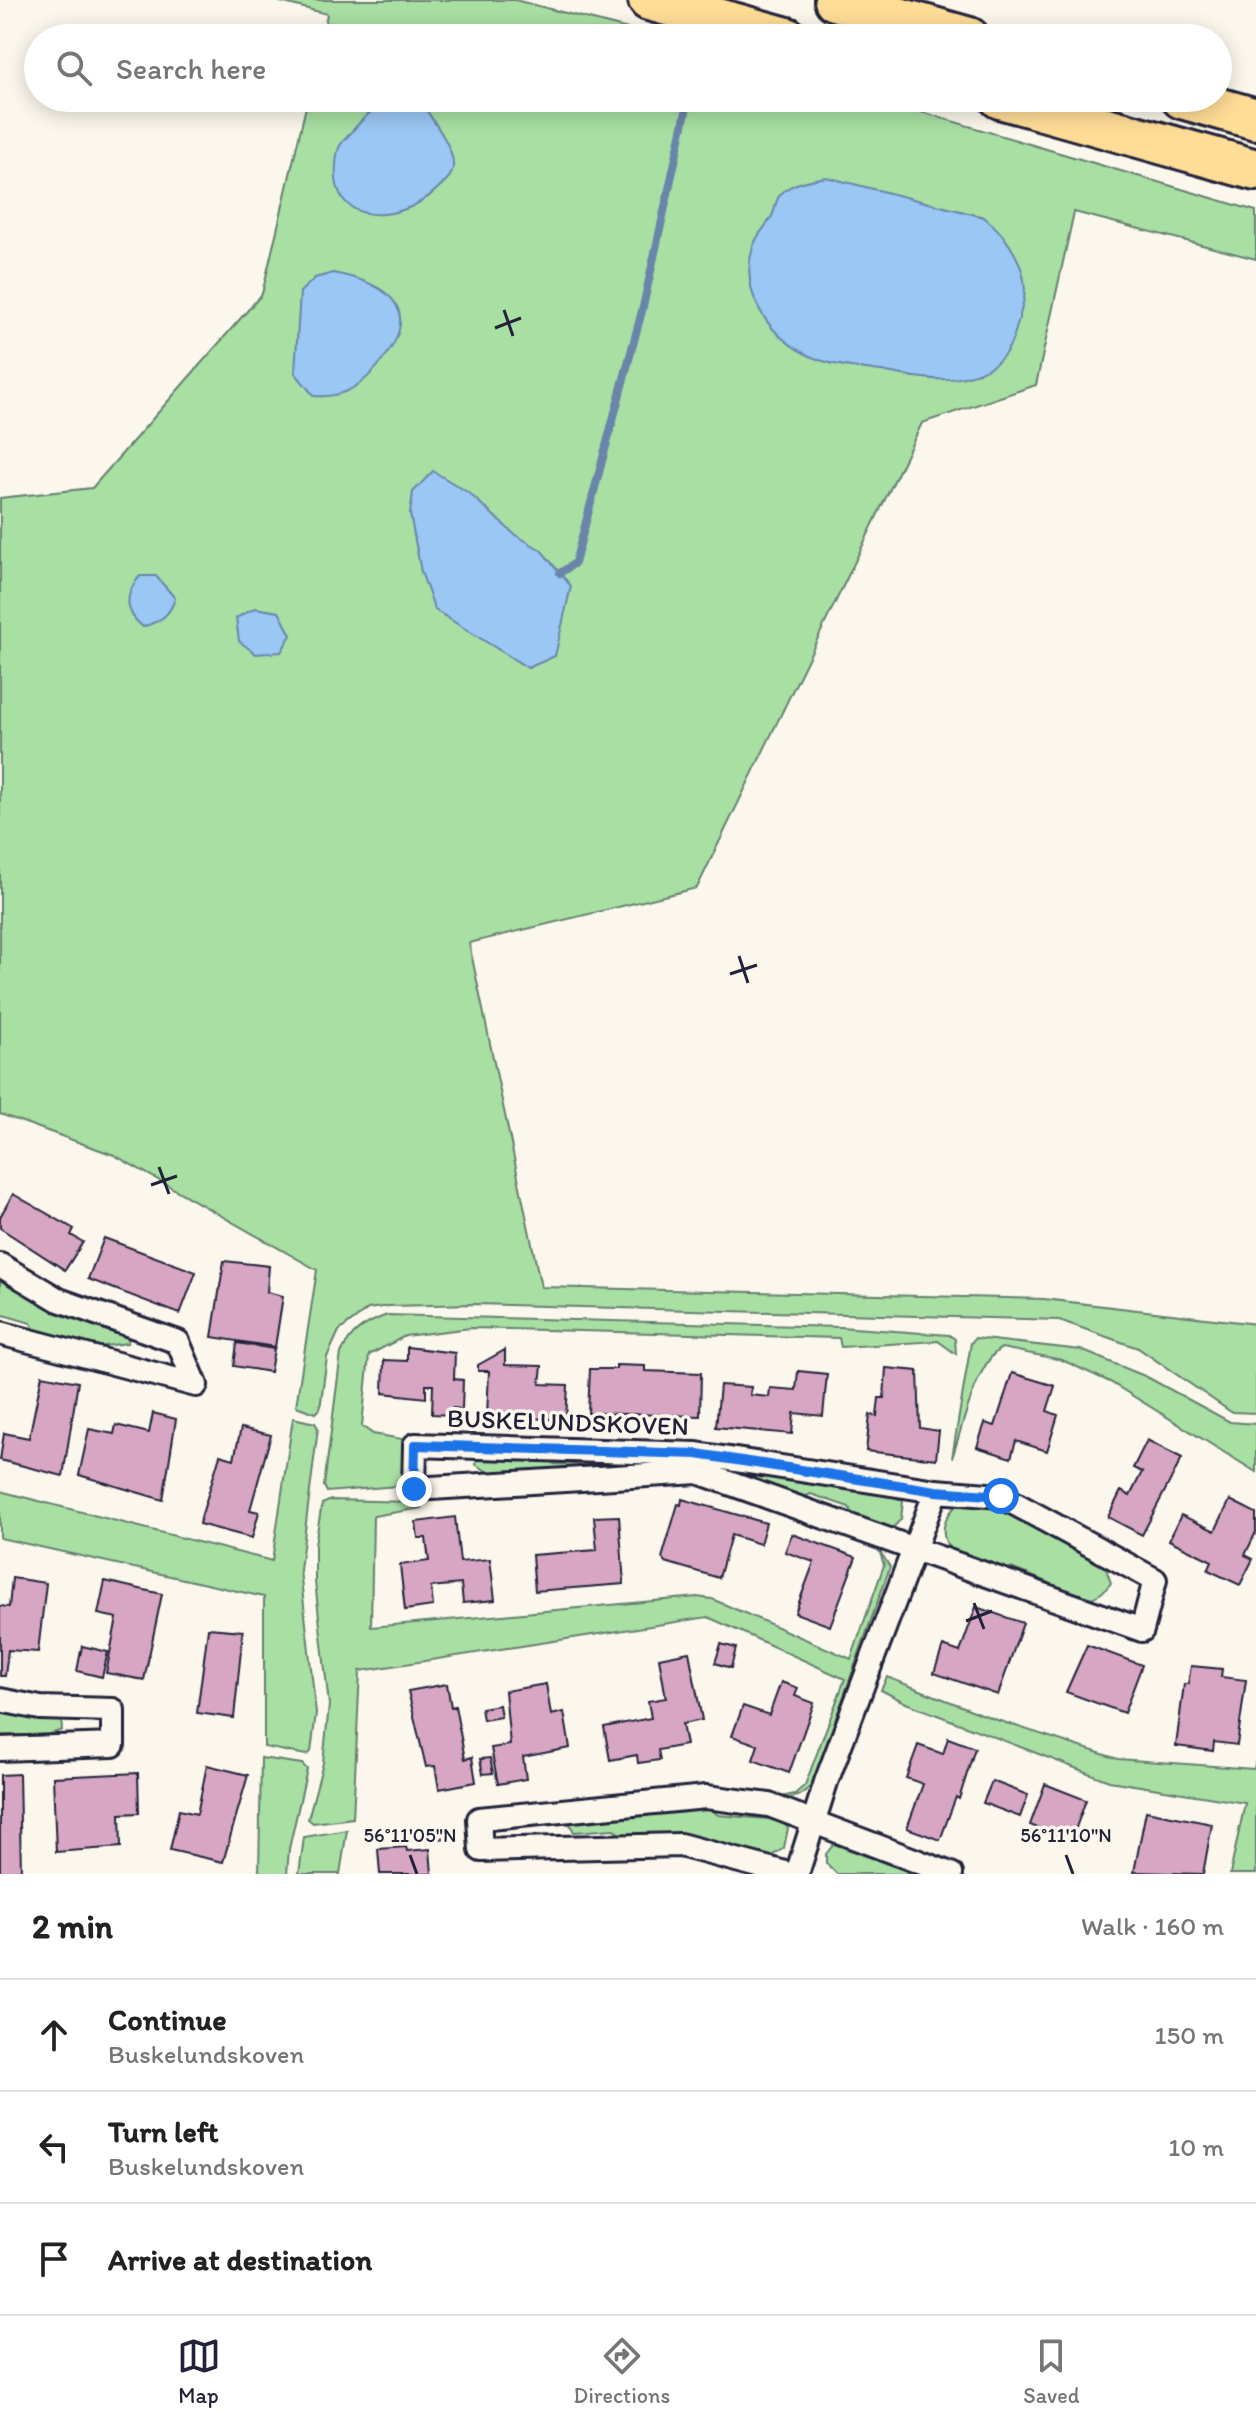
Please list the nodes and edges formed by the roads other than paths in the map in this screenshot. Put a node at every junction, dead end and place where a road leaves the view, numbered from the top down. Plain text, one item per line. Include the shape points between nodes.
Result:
1 (649, 0) edge
2 (835, 0) edge
3 (737, 24) edge
4 (920, 24) edge
5 (1050, 112) edge
6 (1231, 112) edge
7 (1256, 119) edge
8 (1256, 170) edge
9 (0, 1265) edge
10 (0, 1333) edge
11 (936, 1491) junction
12 (912, 1548) junction
13 (0, 1700) edge
14 (0, 1749) edge
15 (812, 1821) junction
16 (789, 1874) edge
17 (797, 1874) edge
18 (951, 1874) edge

1 - 3 highway
2 - 4 highway
5 - 8 highway
6 - 7 highway
9 - 10 street via 59,1300 178,1342 196,1385
11 - 12 street
11 - 12 street, BUSKELUNDSKOVEN via 1001,1496 1155,1580 1142,1630
11 - 12 street, BUSKELUNDSKOVEN via 697,1454 415,1445 414,1489 698,1472
12 - 15 street
13 - 14 street via 40,1708 113,1710 115,1727 113,1745
15 - 16 street via 769,1805 706,1797 479,1819 481,1850 680,1845
15 - 17 street
15 - 18 street

